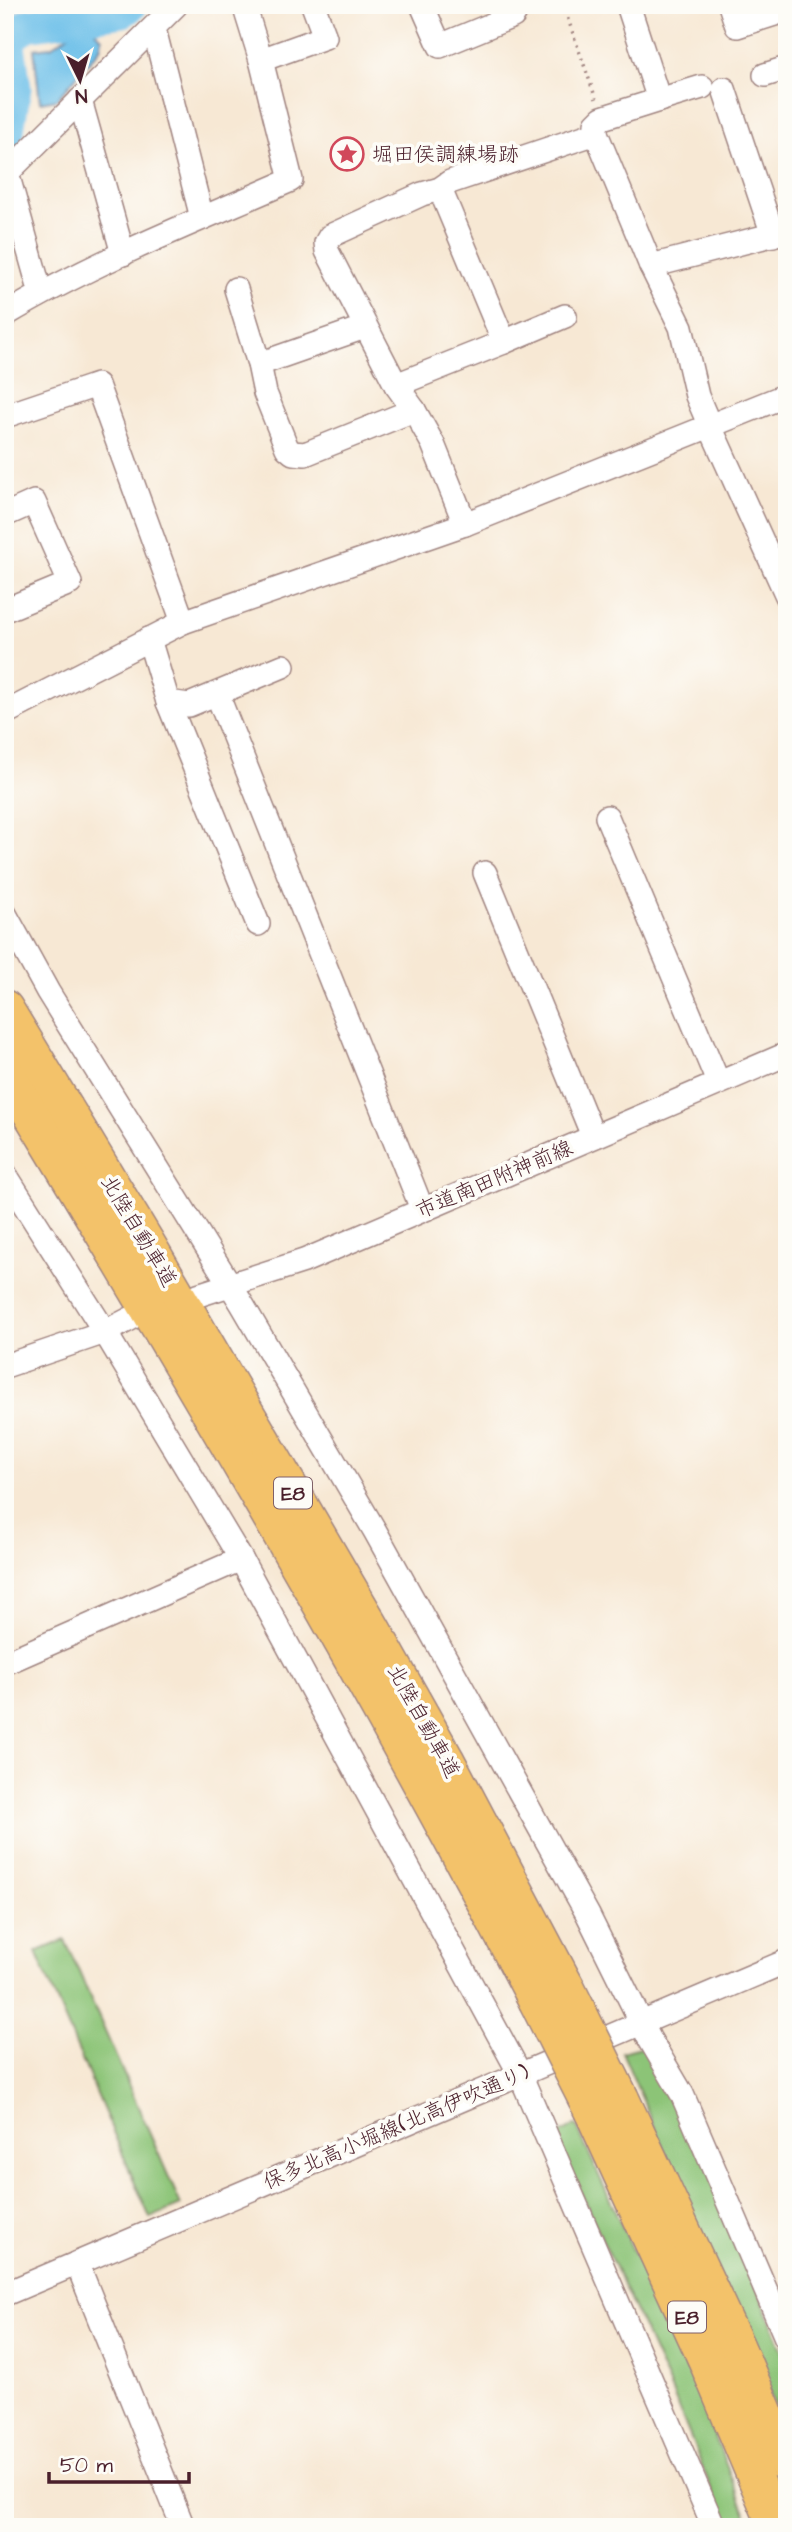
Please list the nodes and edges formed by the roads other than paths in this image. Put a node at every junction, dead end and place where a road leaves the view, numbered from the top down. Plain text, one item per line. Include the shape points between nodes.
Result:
1 (176, 5) edge
2 (244, 5) edge
3 (313, 5) edge
4 (422, 5) edge
5 (517, 5) edge
6 (628, 5) edge
7 (730, 5) edge
8 (787, 10) edge
9 (154, 29) junction
10 (261, 60) junction
11 (80, 100) junction
12 (659, 100) junction
13 (599, 125) junction
14 (6, 174) edge
15 (440, 189) junction
16 (202, 218) junction
17 (780, 233) edge
18 (123, 254) junction
19 (651, 266) junction
20 (236, 289) dead end
21 (41, 294) junction
22 (5, 315) edge
23 (565, 316) dead end
24 (365, 327) junction
25 (504, 342) junction
26 (259, 365) junction
27 (396, 384) junction
28 (787, 395) edge
29 (414, 410) junction
30 (5, 416) edge
31 (709, 424) junction
32 (5, 515) edge
33 (465, 524) junction
34 (787, 596) edge
35 (5, 610) edge
36 (183, 622) junction
37 (149, 639) junction
38 (283, 666) dead end
39 (217, 694) junction
40 (168, 702) junction
41 (5, 713) edge
42 (607, 817) dead end
43 (485, 873) dead end
44 (5, 914) edge
45 (258, 924) dead end
46 (5, 1008) edge
47 (787, 1054) edge
48 (5, 1071) edge
49 (718, 1082) junction
50 (593, 1136) junction
51 (5, 1174) edge
52 (422, 1209) junction
53 (229, 1285) junction
54 (198, 1295) dead end
55 (130, 1319) dead end
56 (105, 1332) junction
57 (5, 1367) edge
58 (241, 1559) junction
59 (5, 1662) edge
60 (787, 1961) edge
61 (551, 1993) junction
62 (641, 2023) junction
63 (520, 2074) junction
64 (606, 2104) junction
65 (77, 2263) junction
66 (5, 2294) edge
67 (787, 2340) edge
68 (787, 2464) edge
69 (183, 2527) edge
70 (714, 2527) edge
71 (776, 2527) edge

1 - 9 street
2 - 10 street
3 - 10 street via 325,37
4 - 5 street via 440,46 513,16
6 - 12 street
7 - 8 street via 737,26
9 - 11 street
9 - 16 street
10 - 16 street via 291,180
11 - 14 street
11 - 18 street
12 - 13 street
12 - 17 street via 713,88
13 - 15 street
13 - 19 street
14 - 21 street
15 - 24 street via 327,239 327,251
15 - 25 street
16 - 18 street
17 - 19 street
18 - 21 street
19 - 31 street via 681,327 697,396
20 - 26 street
21 - 22 street
23 - 25 street
24 - 26 street
24 - 27 street
25 - 27 street
26 - 29 street via 284,444 296,454
27 - 29 street
28 - 31 street
29 - 33 street
30 - 36 street via 97,385
31 - 33 street
31 - 34 street
32 - 35 street via 34,502 70,583
33 - 36 street
36 - 37 street
37 - 40 street
37 - 41 street
38 - 39 street
39 - 40 street via 189,705
39 - 52 street
40 - 45 street
42 - 49 street
43 - 50 street
44 - 53 street via 48,992
46 - 61 highway, 北陸自動車道 / E8 via 453,1770
47 - 49 street, 市道南田附神前線
48 - 61 highway, 北陸自動車道 / E8 via 127,1272 416,1772
49 - 50 street, 市道南田附神前線
50 - 52 street, 市道南田附神前線
51 - 56 street
52 - 53 street, 市道南田附神前線 via 304,1261
53 - 54 street, 市道南田附神前線
53 - 62 street via 375,1531 588,1915
55 - 56 street
56 - 57 street
56 - 58 street
58 - 59 street
58 - 63 street
60 - 62 street, 保多北高小堀線(北高伊吹通り)
61 - 64 highway, 北陸自動車道 / E8, bridge
62 - 63 street, 保多北高小堀線(北高伊吹通り)
62 - 67 street via 682,2094
63 - 65 street, 保多北高小堀線(北高伊吹通り)
63 - 70 street
64 - 68 highway, 北陸自動車道 / E8 via 737,2347
64 - 71 highway, 北陸自動車道 / E8
65 - 66 street, 保多北高小堀線(北高伊吹通り)
65 - 69 street

